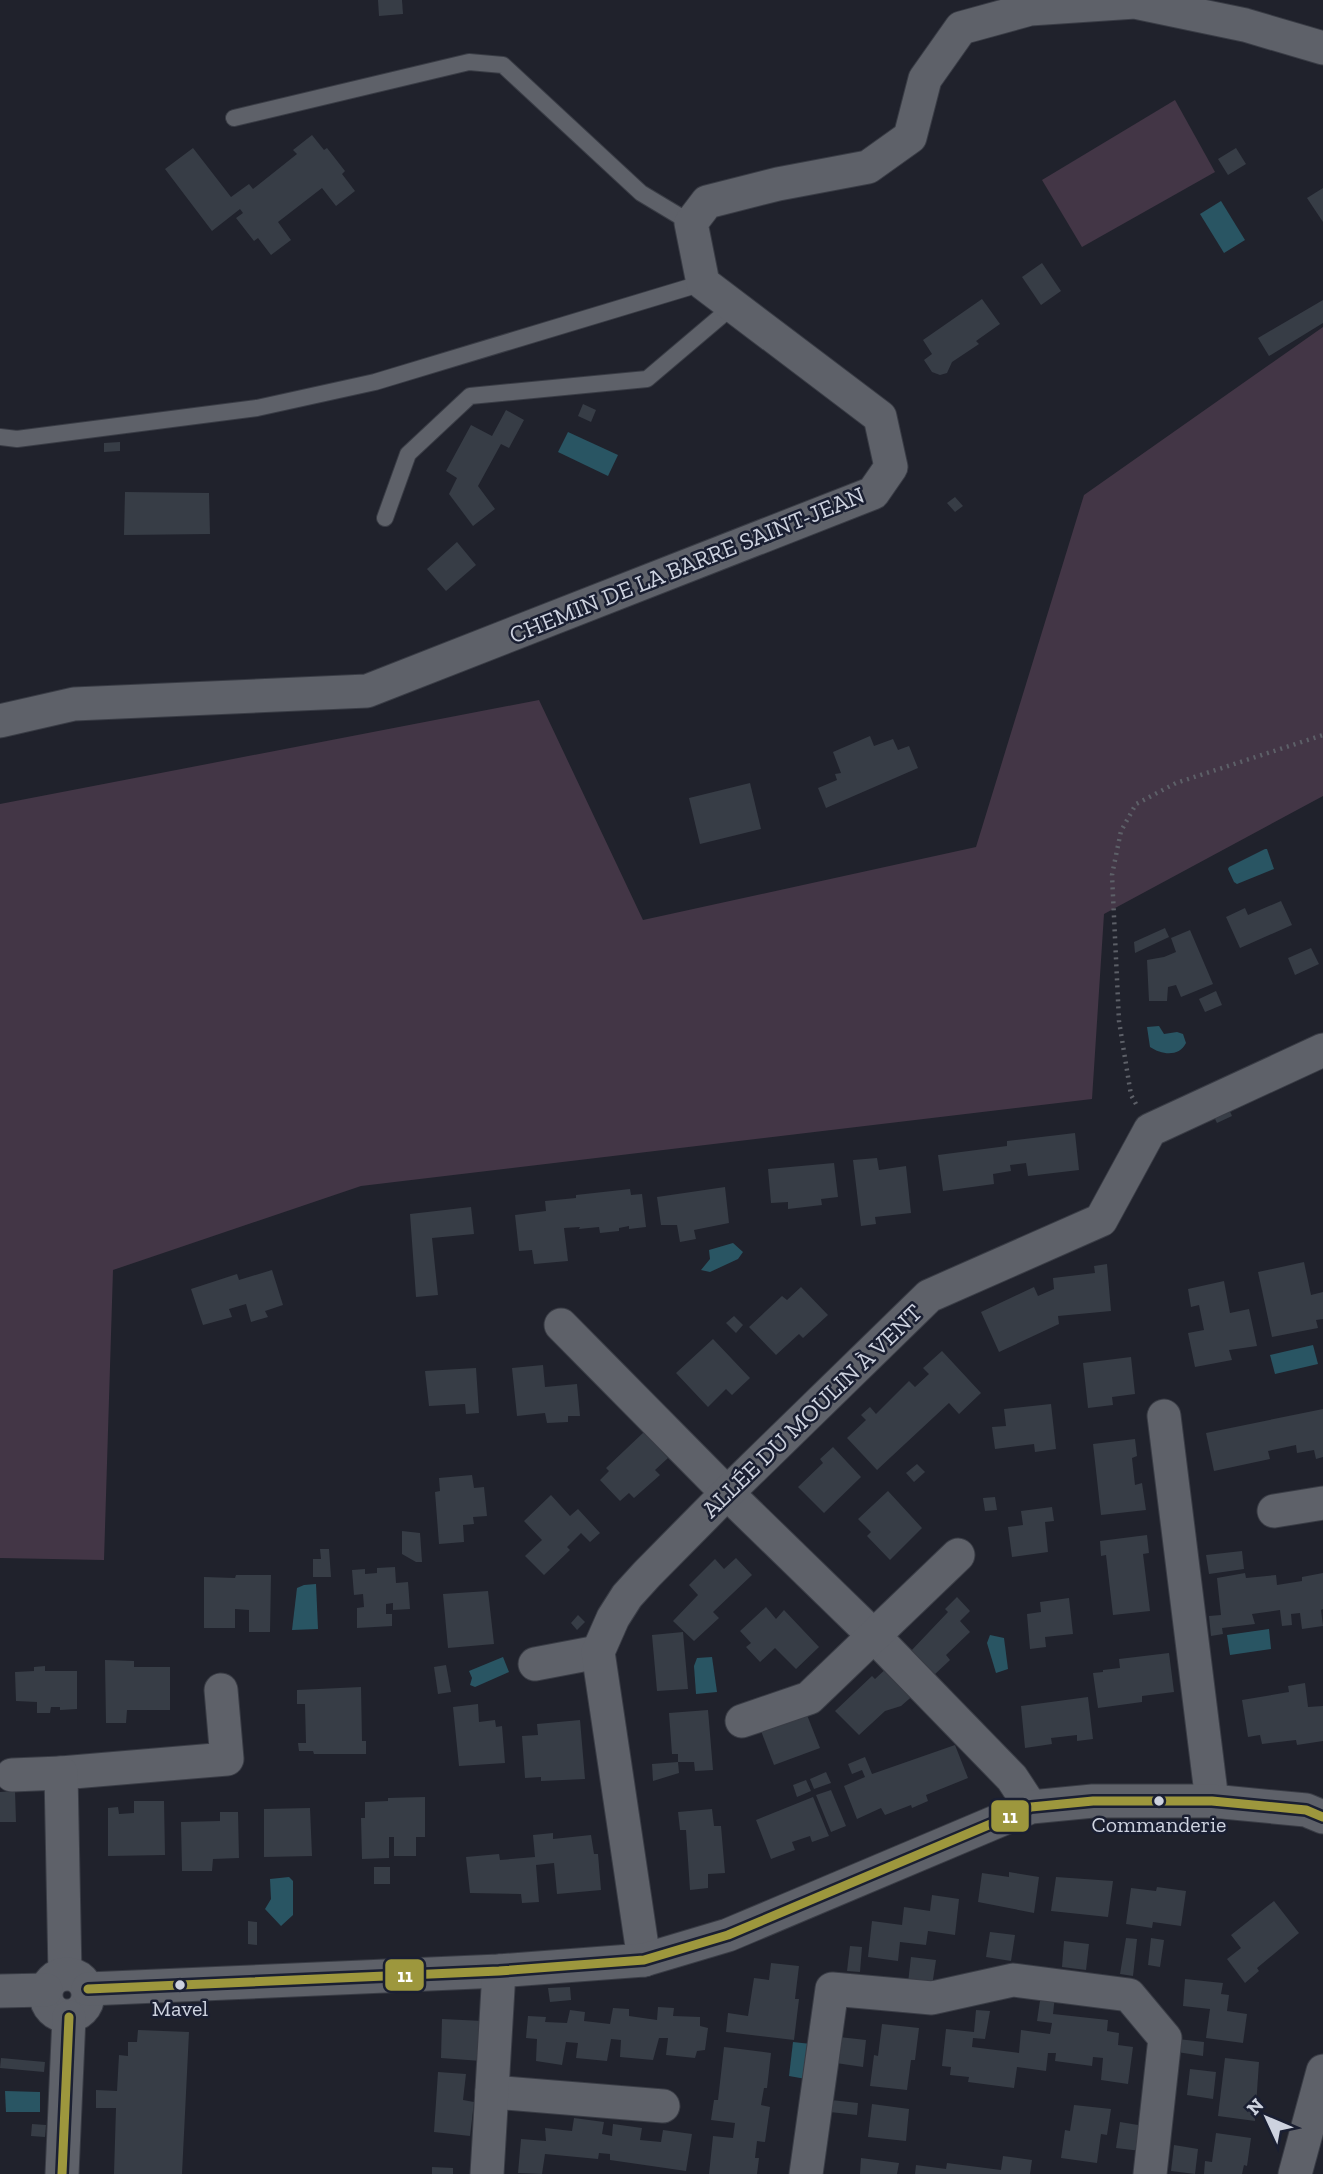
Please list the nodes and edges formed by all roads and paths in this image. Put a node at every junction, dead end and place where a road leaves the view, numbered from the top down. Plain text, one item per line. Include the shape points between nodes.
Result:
1 (1097, 2) edge
2 (1323, 48) edge
3 (233, 118) dead end
4 (691, 223) junction
5 (703, 283) junction
6 (733, 306) junction
7 (0, 437) edge
8 (385, 518) dead end
9 (0, 721) edge
10 (1323, 735) edge
11 (1323, 1050) edge
12 (1150, 1130) junction
13 (561, 1325) dead end
14 (1164, 1416) dead end
15 (727, 1493) junction
16 (1323, 1503) edge
17 (1274, 1511) dead end
18 (958, 1555) dead end
19 (874, 1636) junction
20 (598, 1652) junction
21 (535, 1664) dead end
22 (221, 1690) dead end
23 (742, 1721) dead end
24 (61, 1773) junction
25 (12, 1775) dead end
26 (1212, 1801) junction
27 (1031, 1807) junction
28 (1317, 1810) edge
29 (644, 1960) junction
30 (499, 1971) junction
31 (66, 1984) junction
32 (0, 1991) edge
33 (1323, 2071) edge
34 (492, 2092) junction
35 (663, 2106) dead end
36 (62, 2174) edge
37 (488, 2174) edge
38 (806, 2174) edge
39 (1150, 2174) edge
40 (1295, 2174) edge

1 - 2 street via 1135,2 1245,25
1 - 4 street via 1030,9 961,28 925,79 910,137 868,167 707,202
3 - 4 lane via 468,62 503,65 641,193
4 - 5 street
5 - 6 street, CHEMIN DE LA BARRE SAINT-JEAN
5 - 7 lane via 374,382 270,405 131,426
6 - 8 lane via 647,379 470,396 408,454
6 - 9 street, CHEMIN DE LA BARRE SAINT-JEAN via 880,417 891,467 873,493 367,691 74,705
10 - 12 path via 1177,783 1136,804 1121,831 1112,875 1119,1021 1131,1095
11 - 12 street
12 - 15 street, ALLÉE DU MOULIN À VENT via 1101,1220 929,1296
13 - 15 street
14 - 26 street
15 - 19 street
15 - 20 street, ALLÉE DU MOULIN À VENT via 627,1597
16 - 17 street
18 - 19 street
19 - 23 street via 809,1698
19 - 27 street via 1012,1778
20 - 21 street
20 - 29 street
22 - 24 street via 227,1759
24 - 25 street
24 - 31 street
26 - 27 street via 1093,1801
26 - 28 street
27 - 29 street via 728,1935
29 - 30 street
30 - 31 street
30 - 34 street
31 - 32 street
31 - 36 street via 46,1997 52,2010 69,2017
33 - 40 street
34 - 35 street
34 - 37 street
38 - 39 street via 832,1989 932,1998 1013,1980 1129,1994 1165,2038

